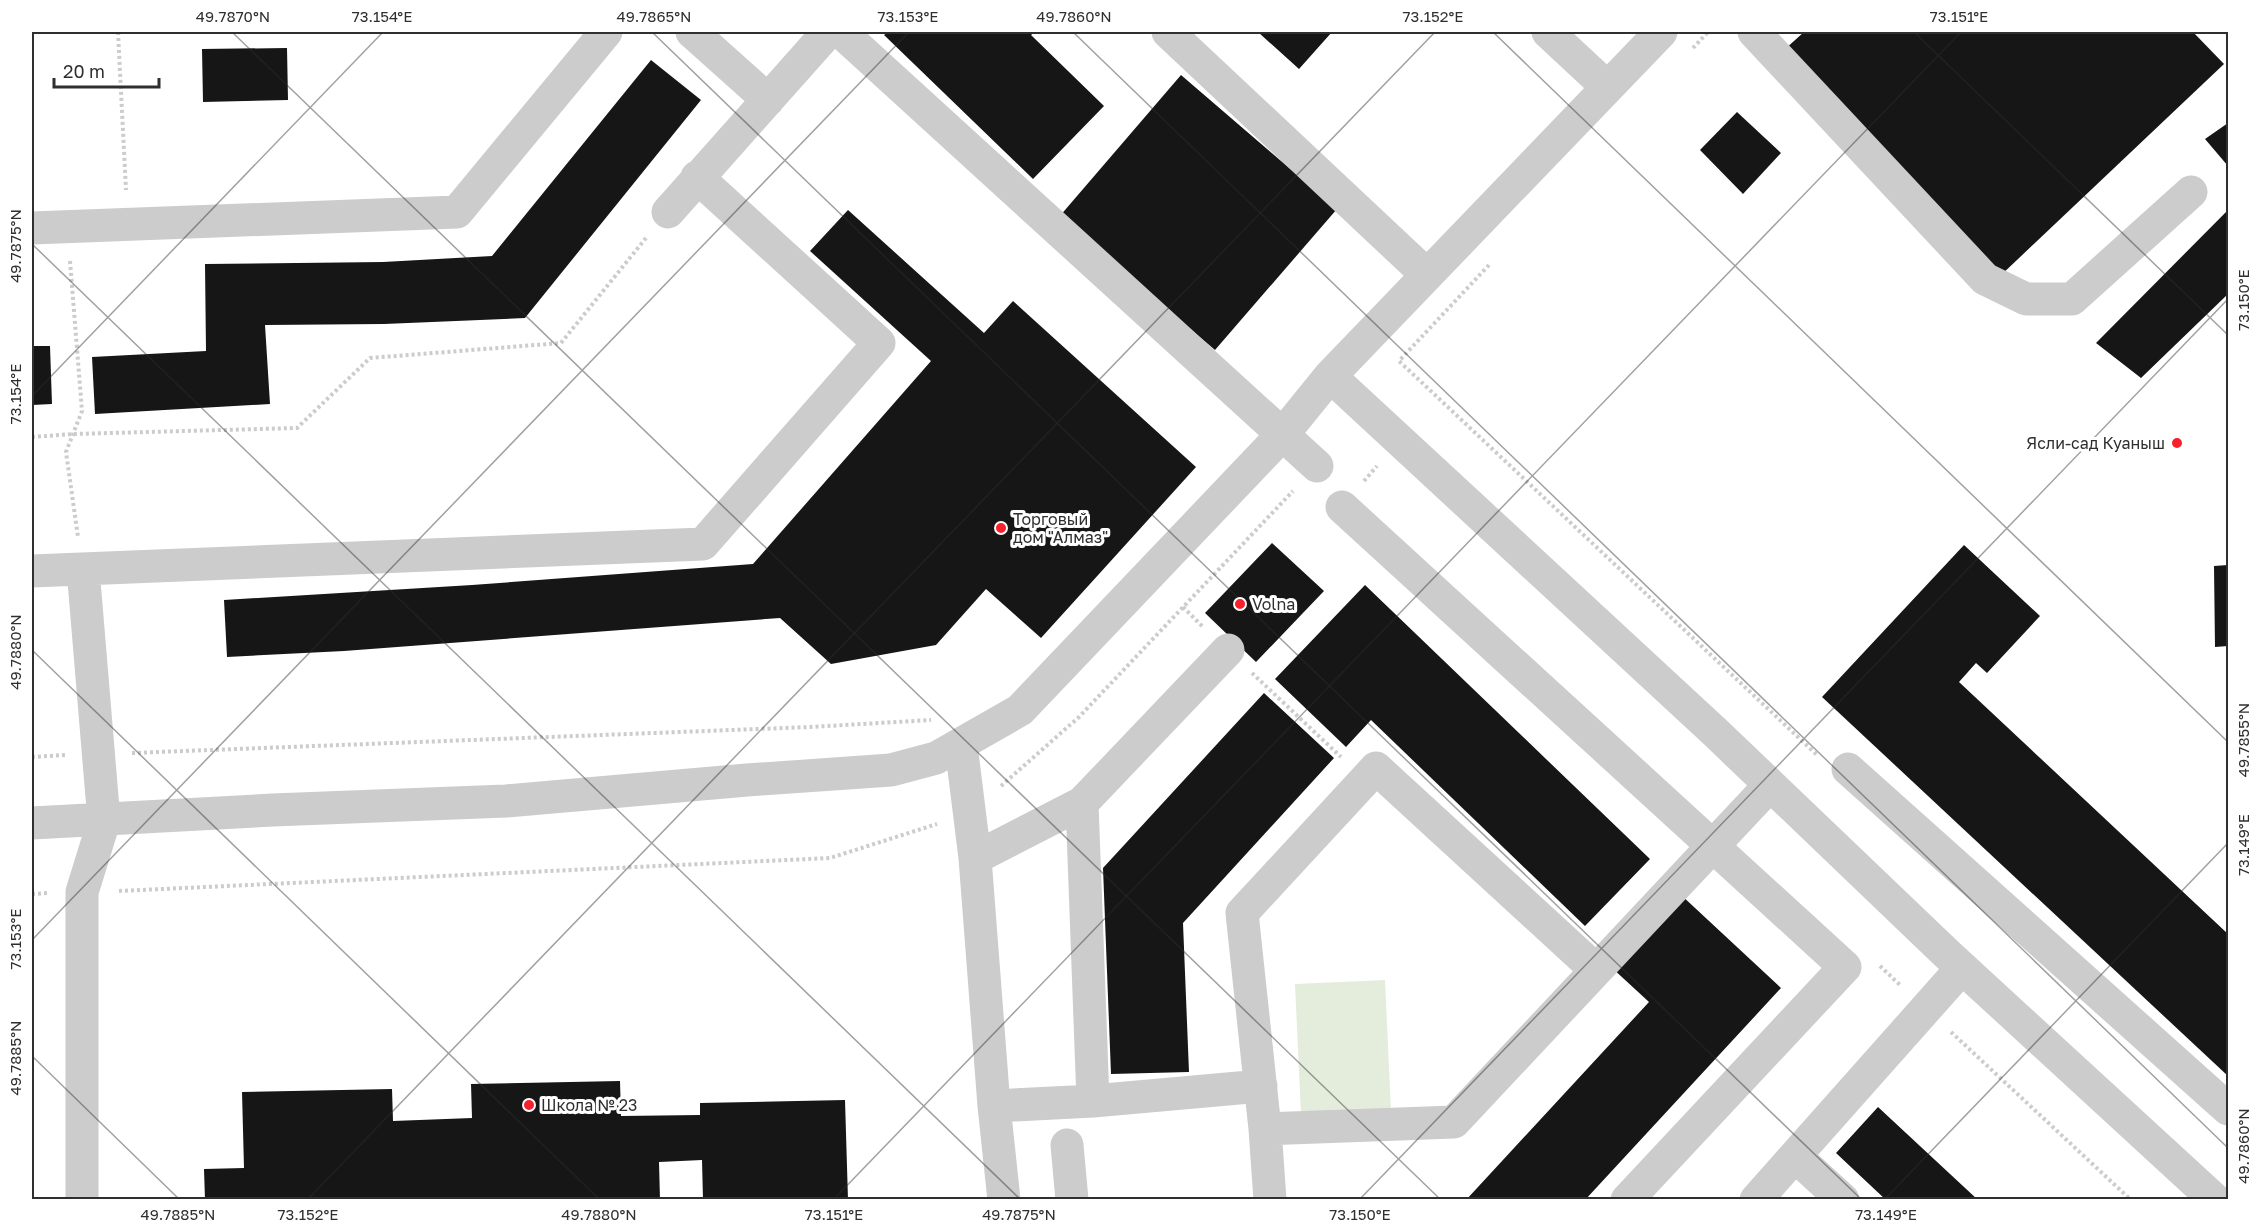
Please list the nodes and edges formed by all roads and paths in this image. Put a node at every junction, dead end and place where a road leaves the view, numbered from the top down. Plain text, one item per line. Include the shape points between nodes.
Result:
1 (118, 32) edge
2 (606, 32) edge
3 (692, 32) edge
4 (828, 32) edge
5 (841, 32) edge
6 (1168, 32) edge
7 (1548, 32) edge
8 (1661, 32) edge
9 (1754, 32) edge
10 (1607, 87) junction
11 (768, 100) junction
12 (697, 177) junction
13 (2191, 192) dead end
14 (668, 212) joint
15 (128, 225) junction
16 (67, 227) junction
17 (32, 228) edge
18 (1427, 275) junction
19 (1399, 361) dead end
20 (1330, 376) junction
21 (72, 434) junction
22 (1283, 434) junction
23 (32, 437) edge
24 (1401, 441) junction
25 (1317, 466) dead end
26 (1342, 507) joint
27 (83, 569) junction
28 (32, 571) edge
29 (1183, 608) dead end
30 (1228, 650) junction
31 (933, 720) dead end
32 (962, 745) junction
33 (212, 750) dead end
34 (1818, 756) dead end
35 (1848, 770) dead end
36 (1365, 780) junction
37 (1770, 785) junction
38 (1082, 803) junction
39 (104, 821) junction
40 (32, 824) edge
41 (1713, 845) junction
42 (975, 858) junction
43 (1962, 968) junction
44 (1596, 970) junction
45 (1261, 1086) junction
46 (1093, 1101) junction
47 (994, 1106) junction
48 (2229, 1109) edge
49 (1265, 1129) junction
50 (1067, 1145) dead end
51 (1795, 1156) junction
52 (2219, 1192) edge
53 (82, 1200) edge
54 (1004, 1200) edge
55 (1071, 1200) edge
56 (1270, 1200) edge
57 (1627, 1200) edge
58 (1756, 1200) edge
59 (1843, 1200) edge

1 - 15 path
2 - 15 street via 457,212
3 - 11 street
4 - 11 street
5 - 22 street
6 - 18 street
7 - 10 street
8 - 10 street
9 - 13 street via 1985,279 2026,299 2072,299
10 - 18 street
11 - 12 street
12 - 14 street
12 - 27 street via 879,343 703,544
14 - 21 path via 561,343 370,358 297,428
15 - 16 street
16 - 17 street
16 - 21 path via 82,411
18 - 20 street
19 - 34 path
20 - 22 street
20 - 24 street
21 - 23 path
21 - 27 path via 66,452
22 - 25 street
22 - 32 street via 1020,710
24 - 26 path
24 - 37 street
26 - 41 street
27 - 28 street
27 - 39 street
29 - 30 path
30 - 36 path
30 - 38 street
31 - 33 path
32 - 39 street via 936,758 891,770 506,801
32 - 42 street
35 - 48 street
36 - 44 street via 1376,768
36 - 45 street via 1242,913
37 - 41 street
37 - 43 street
38 - 42 street
38 - 46 street
39 - 40 street
39 - 53 street via 82,892
41 - 44 street
41 - 57 street via 1845,967
42 - 47 street
43 - 51 street
43 - 52 street
44 - 49 street via 1454,1122
45 - 46 street
45 - 49 street
46 - 47 street
47 - 54 street
49 - 56 street
50 - 55 street
51 - 58 street
51 - 59 street

